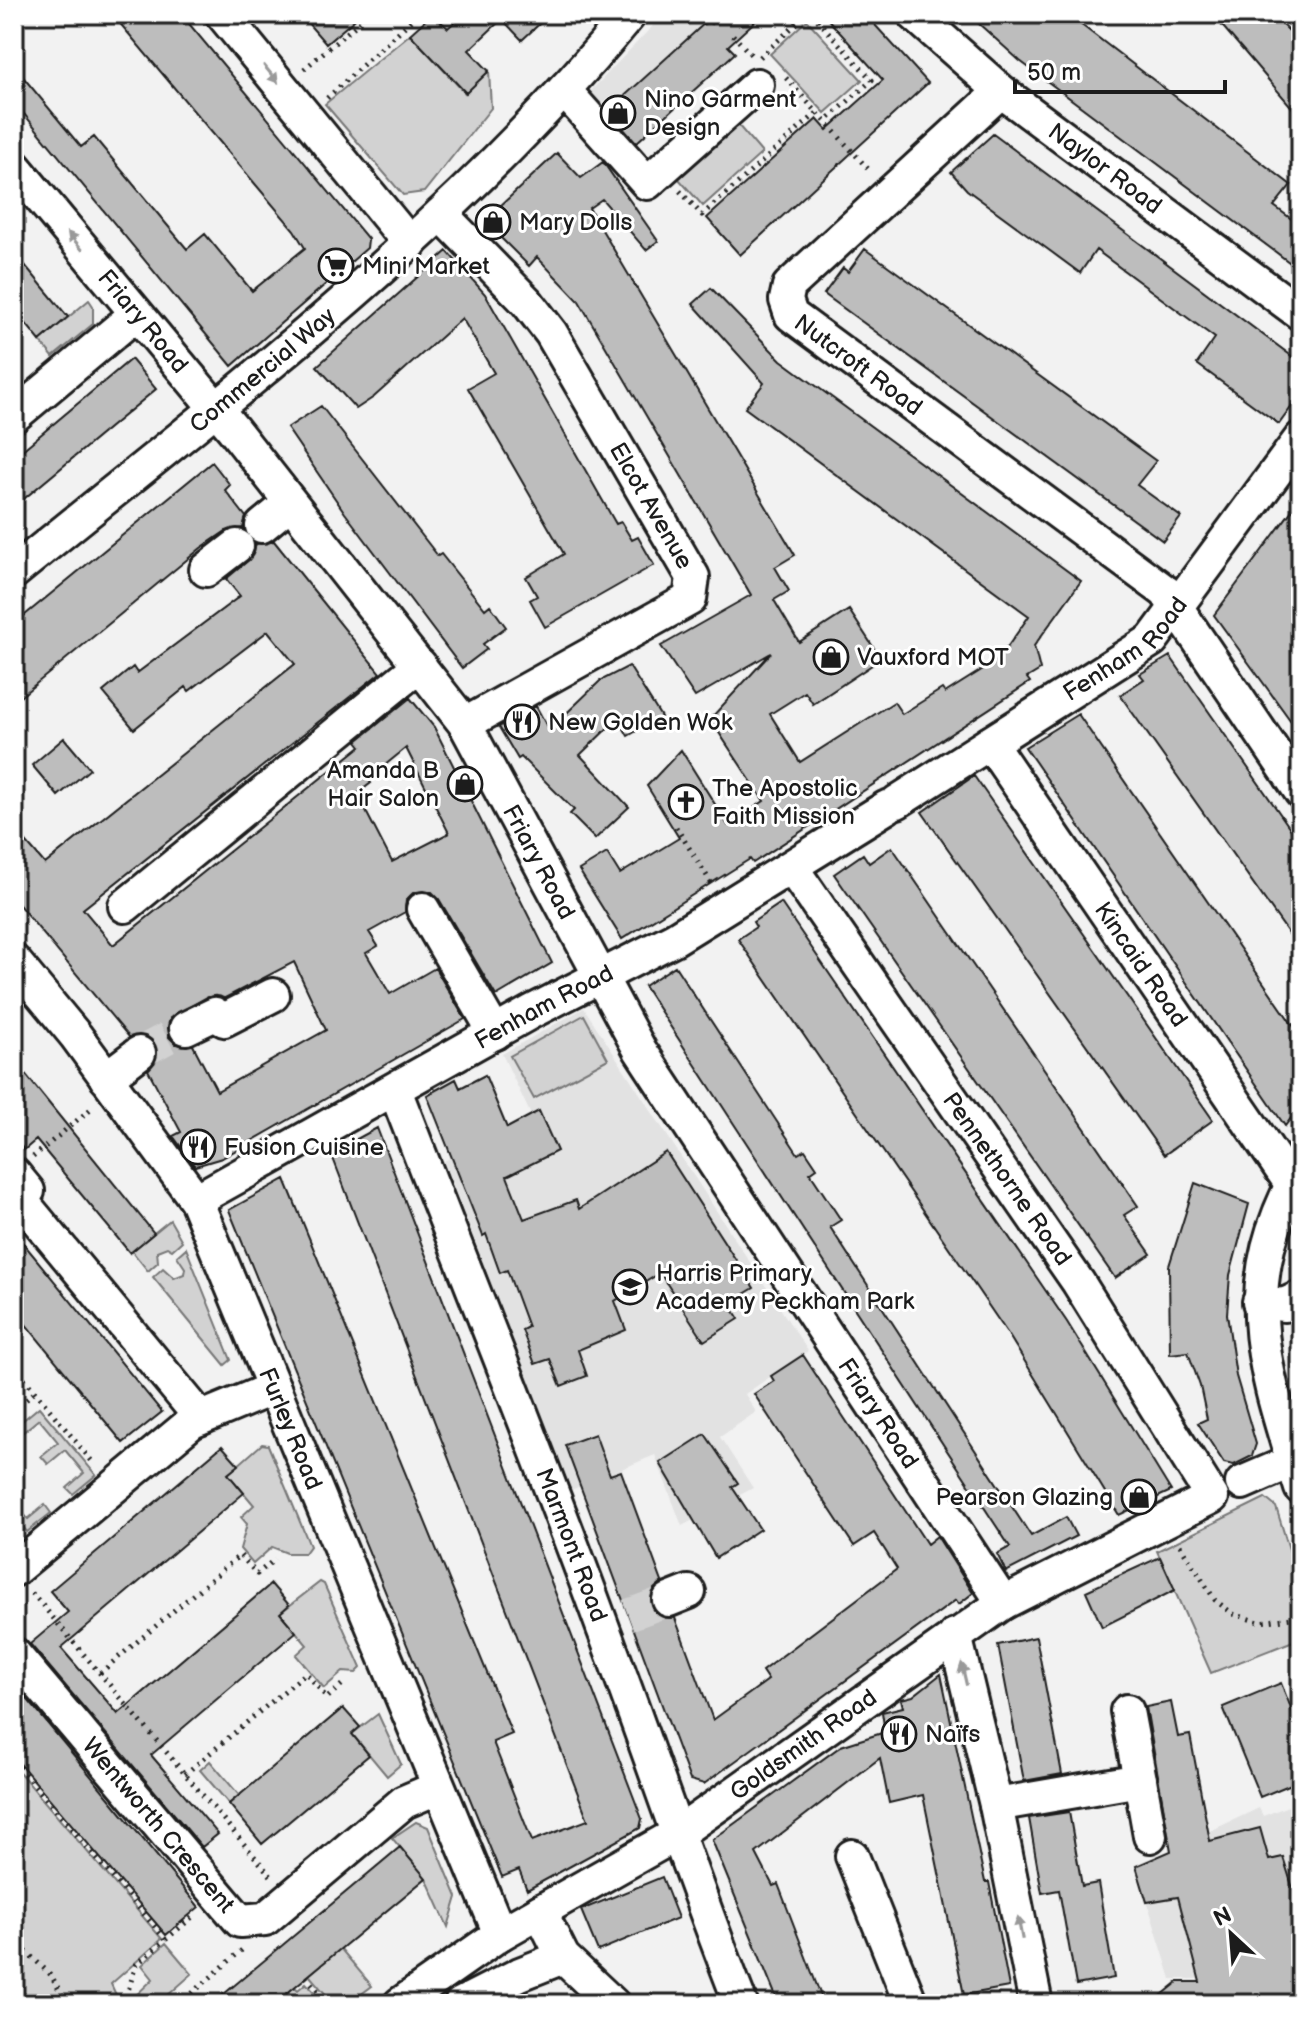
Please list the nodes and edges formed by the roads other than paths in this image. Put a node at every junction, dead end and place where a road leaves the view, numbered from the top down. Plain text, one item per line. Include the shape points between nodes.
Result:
1 (222, 14) edge
2 (630, 14) edge
3 (914, 14) edge
4 (756, 72) road end
5 (564, 90) junction
6 (1001, 91) junction
7 (14, 166) edge
8 (441, 214) junction
9 (410, 244) junction
10 (1301, 314) edge
11 (135, 315) junction
12 (214, 410) junction
13 (14, 416) edge
14 (1301, 438) edge
15 (290, 503) junction
16 (262, 526) dead end
17 (237, 546) dead end
18 (206, 570) dead end
19 (14, 572) edge
20 (1176, 608) junction
21 (420, 665) junction
22 (465, 724) junction
23 (990, 743) junction
24 (1301, 792) edge
25 (792, 868) junction
26 (125, 906) dead end
27 (423, 909) dead end
28 (14, 961) edge
29 (599, 978) junction
30 (273, 995) dead end
31 (186, 1028) tunnel mouth
32 (495, 1033) junction
33 (139, 1053) tunnel mouth
34 (111, 1084) junction
35 (395, 1090) junction
36 (19, 1169) edge
37 (1296, 1177) edge
38 (196, 1200) junction
39 (1301, 1297) edge
40 (1259, 1302) junction
41 (274, 1388) junction
42 (201, 1418) junction
43 (1297, 1475) edge
44 (1242, 1483) dead end
45 (1212, 1497) joint
46 (19, 1577) edge
47 (1003, 1603) junction
48 (955, 1635) junction
49 (14, 1654) edge
50 (1127, 1711) dead end
51 (1140, 1780) junction
52 (437, 1788) junction
53 (996, 1805) junction
54 (677, 1834) junction
55 (1150, 1836) dead end
56 (852, 1856) dead end
57 (540, 1911) junction
58 (500, 1934) junction
59 (563, 1957) junction
60 (400, 2004) edge
61 (461, 2004) edge
62 (613, 2004) edge
63 (741, 2004) edge
64 (911, 2004) edge
65 (1036, 2004) edge

1 -> 9 street
2 - 5 street, Commercial Way
3 - 6 street, Naylor Road
4 - 5 street via 647,183
5 - 8 street, Commercial Way
6 - 10 street, Naylor Road
6 - 20 street, Nutcroft Road via 789,286 791,315 1166,592
11 -> 7 street, Friary Road
8 - 9 street, Commercial Way
8 - 22 street, Elcot Avenue via 551,333 693,577 690,599
9 - 12 street, Commercial Way
11 - 12 street, Friary Road
11 - 13 street
12 - 15 street, Friary Road
12 - 19 street, Commercial Way
14 - 20 street, Fenham Road
15 - 16 street
15 - 21 street, Friary Road
17 - 18 street
20 - 23 street, Fenham Road via 1152,640
20 - 24 street
21 - 22 street, Friary Road
21 - 26 street
22 - 29 street, Friary Road
23 - 25 street, Fenham Road
23 - 37 street, Kincaid Road
25 - 29 street, Fenham Road
25 - 45 street, Pennethorne Road via 1078,1282
27 - 32 street
28 - 34 street, Furley Road
29 - 32 street, Fenham Road
29 - 47 street, Friary Road via 640,1050
30 - 31 street via 224,1020 215,1014
32 - 35 street, Fenham Road
33 - 34 street
34 - 38 street, Furley Road
35 - 38 street, Fenham Road
35 - 54 street, Marmont Road via 615,1620
36 - 42 street via 28,1191 20,1199
37 - 40 street via 1276,1222
38 - 41 street, Furley Road
39 - 40 street via 1284,1305
40 - 43 street via 1264,1363
41 - 42 street
41 - 52 street, Furley Road
42 - 46 street via 114,1487
43 - 44 street
45 - 47 street, Goldsmith Road
47 - 48 street, Goldsmith Road
53 -> 48 street
48 - 54 street, Goldsmith Road
49 - 52 street, Wentworth Crescent via 240,1921 265,1919 404,1802
50 - 51 street
51 - 53 street
51 - 55 street
52 - 58 street, Furley Road
65 -> 53 street
54 - 57 street, Goldsmith Road
54 - 63 street, Marmont Road
56 - 64 street
57 - 58 street, Goldsmith Road
57 - 59 street
58 - 60 street, Goldsmith Road
59 - 61 street
59 - 62 street

